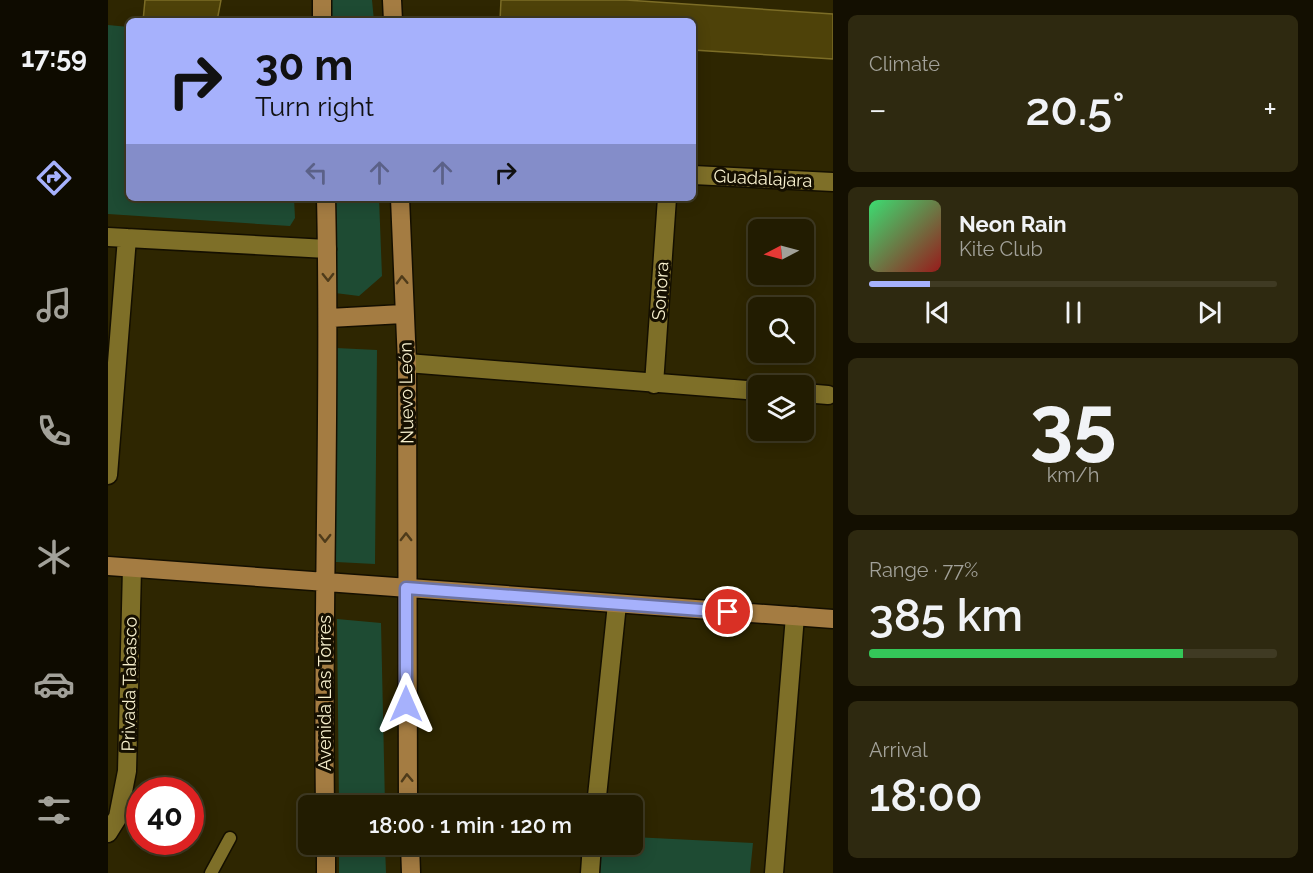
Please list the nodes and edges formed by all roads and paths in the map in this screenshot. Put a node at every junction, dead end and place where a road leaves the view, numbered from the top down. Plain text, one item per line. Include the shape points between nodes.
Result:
1 (322, 0) edge
2 (392, 0) edge
3 (322, 18) edge
4 (393, 18) edge
5 (696, 175) edge
6 (833, 182) edge
7 (326, 201) edge
8 (400, 201) edge
9 (667, 201) edge
10 (108, 237) edge
11 (127, 238) junction
12 (327, 249) junction
13 (403, 314) junction
14 (328, 318) junction
15 (407, 363) junction
16 (654, 384) junction
17 (748, 389) edge
18 (814, 394) edge
19 (828, 395) dead end
20 (108, 475) edge
21 (108, 566) edge
22 (132, 568) junction
23 (325, 581) junction
24 (406, 588) junction
25 (616, 604) junction
26 (795, 616) junction
27 (833, 619) edge
28 (325, 795) edge
29 (408, 795) edge
30 (597, 795) edge
31 (108, 833) edge
32 (230, 838) dead end
33 (326, 855) edge
34 (410, 855) edge
35 (591, 855) edge
36 (211, 873) edge
37 (326, 873) edge
38 (411, 873) edge
39 (590, 873) edge
40 (774, 873) edge

1 - 3 street
2 - 4 street
5 - 6 street, Guadalajara
7 - 12 street
13 -> 8 street, Nuevo León
9 - 16 street, Sonora
10 - 11 street
11 - 12 street
11 - 20 street
12 -> 14 street
13 - 14 street
13 - 15 street, Nuevo León
14 -> 23 street
15 - 16 street
24 -> 15 street, Nuevo León
16 - 17 street
18 - 19 street
21 - 22 street
22 - 23 street
22 - 31 street, Privada Tabasco via 127,771 118,817
23 - 24 street
23 - 28 street, Avenida Las Torres
24 - 25 street
29 -> 24 street
25 - 26 street
25 - 30 street
26 - 27 street
26 - 40 street
32 - 36 lane
33 - 37 street
34 - 38 street
35 - 39 street

